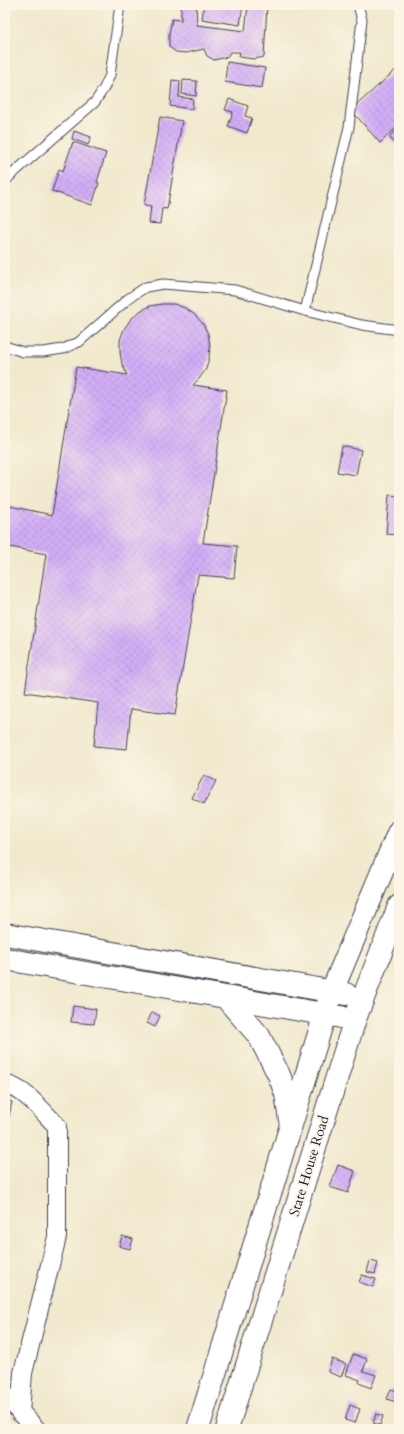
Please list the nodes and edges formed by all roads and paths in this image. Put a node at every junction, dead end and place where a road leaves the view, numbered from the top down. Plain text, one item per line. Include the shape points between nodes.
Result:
1 (120, 5) edge
2 (358, 5) edge
3 (5, 182) edge
4 (305, 311) junction
5 (399, 330) edge
6 (5, 346) edge
7 (398, 840) edge
8 (399, 906) edge
9 (5, 934) edge
10 (5, 959) edge
11 (332, 991) junction
12 (363, 997) junction
13 (226, 998) junction
14 (326, 1014) junction
15 (355, 1019) junction
16 (5, 1084) edge
17 (290, 1125) junction
18 (5, 1395) edge
19 (20, 1413) junction
20 (36, 1429) edge
21 (198, 1429) edge
22 (226, 1429) edge

1 - 3 lane via 110,75 104,88 94,102
2 - 4 lane via 362,20 349,127
4 - 5 lane via 362,325
4 - 6 lane via 235,290 163,284 146,287 129,298 78,342 63,349 23,352
7 - 11 main road
8 - 12 main road, State House Road
9 - 11 main road
10 - 13 main road
11 - 12 main road
11 - 14 main road
12 - 15 main road, State House Road
13 - 14 main road
13 - 17 main road via 259,1036 279,1075 286,1094
14 - 15 main road
14 - 17 main road
15 - 22 main road, State House Road
16 - 19 street via 22,1092 57,1126 57,1237 23,1374
17 - 21 main road
18 - 19 street
19 - 20 street

